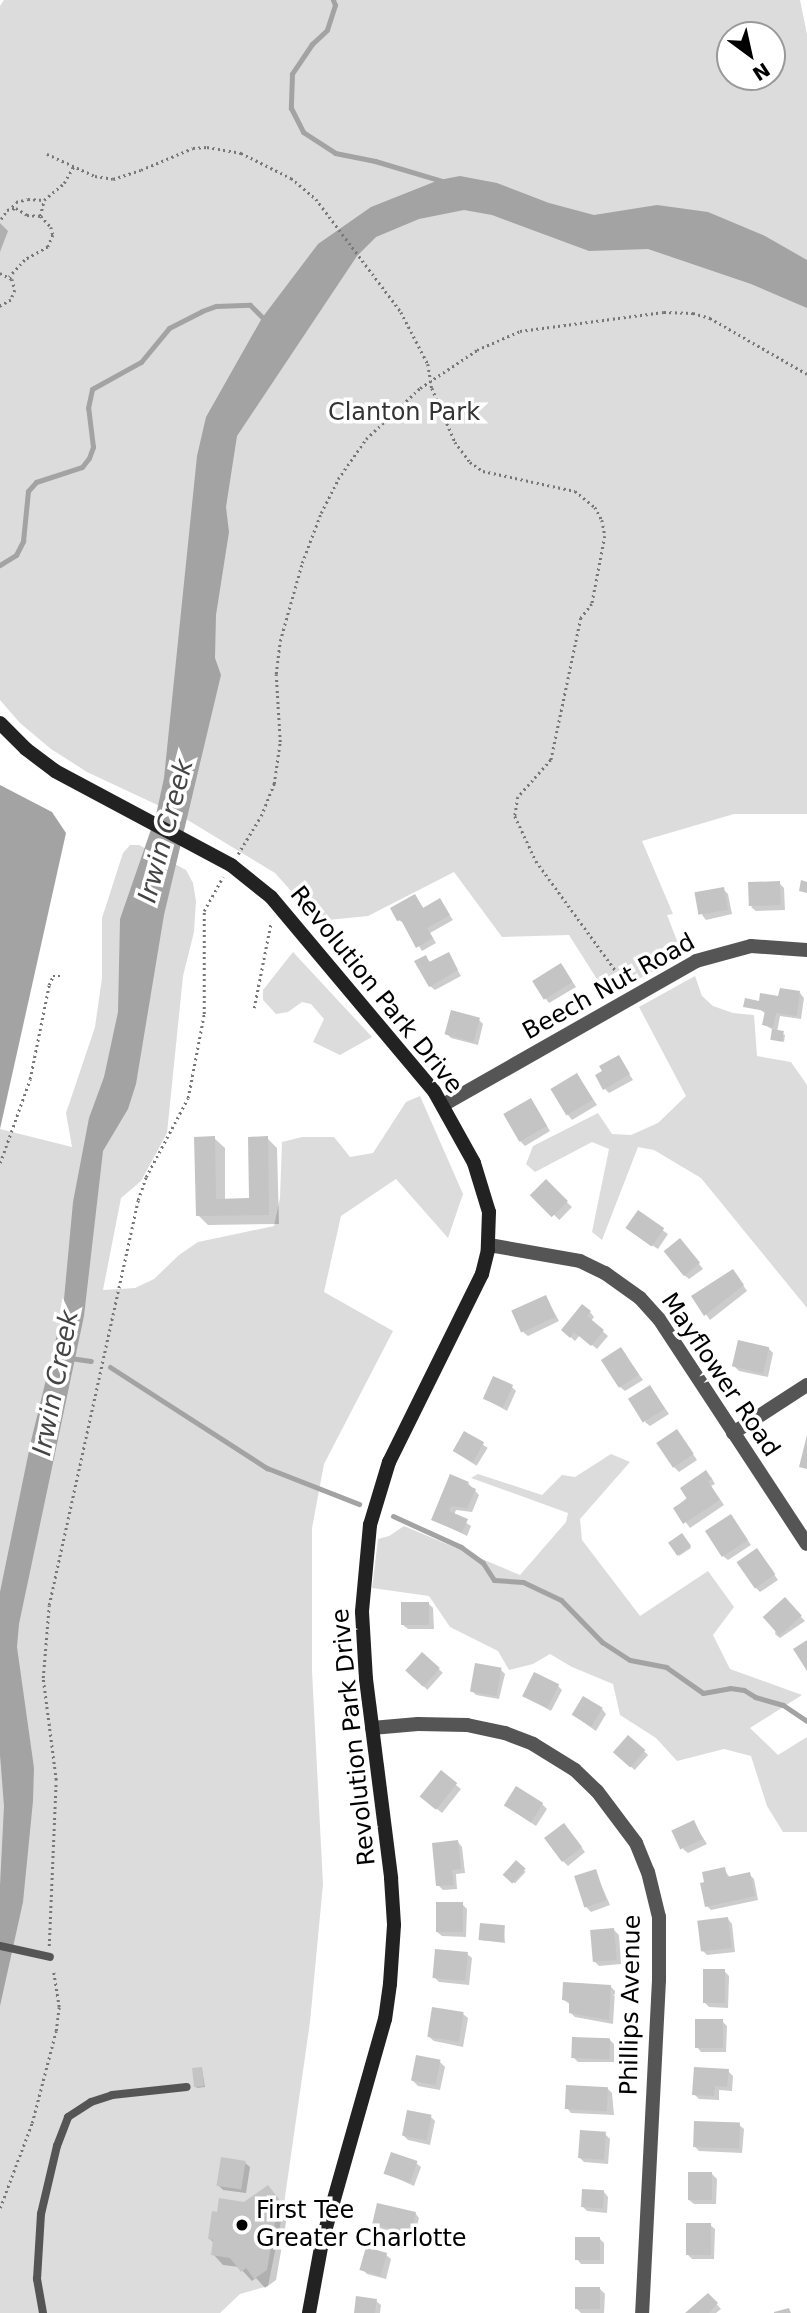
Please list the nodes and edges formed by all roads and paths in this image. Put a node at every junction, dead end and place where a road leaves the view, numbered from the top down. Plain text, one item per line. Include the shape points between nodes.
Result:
1 (47, 154) dead end
2 (74, 166) junction
3 (44, 200) junction
4 (12, 208) junction
5 (40, 216) junction
6 (0, 219) edge
7 (0, 273) edge
8 (9, 277) junction
9 (0, 306) edge
10 (807, 374) edge
11 (431, 380) junction
12 (0, 723) edge
13 (237, 856) dead end
14 (225, 874) dead end
15 (271, 921) dead end
16 (807, 950) edge
17 (60, 976) dead end
18 (628, 988) dead end
19 (254, 1008) dead end
20 (443, 1105) junction
21 (0, 1163) edge
22 (489, 1245) junction
23 (807, 1385) edge
24 (733, 1433) junction
25 (807, 1544) edge
26 (372, 1728) junction
27 (0, 1946) edge
28 (50, 1956) junction
29 (187, 2087) dead end
30 (0, 2208) edge
31 (43, 2313) edge
32 (309, 2313) edge
33 (642, 2313) edge

1 - 2 path
2 - 3 path via 64,183
2 - 11 path via 101,178 119,178 193,148 225,149 253,157 291,178 310,193 370,269 412,330
3 - 4 path via 20,201
3 - 5 path
4 - 5 path
4 - 6 path
5 - 8 path via 51,227 51,242
7 - 8 path
8 - 9 path via 14,296
10 - 11 path via 710,318 673,312 520,331 477,350
11 - 13 path via 366,439 338,479 314,530 277,657 280,743 275,777 261,816
11 - 18 path via 455,442 475,467 575,491 589,500 602,520 604,542 592,604 581,617 551,760 518,797 515,816 536,861
12 - 20 street, Revolution Park Drive via 55,771 251,878 408,1058
14 - 28 path via 207,903 203,922 205,996 197,1059 183,1110 146,1177 133,1219 49,1605 43,1678 56,1780
15 - 19 path
16 - 20 street, Beech Nut Road via 751,946 696,961
17 - 21 path via 53,976 49,985 30,1079
20 - 22 street, Revolution Park Drive via 485,1194
22 - 24 street, Mayflower Road via 580,1261 629,1288 659,1319
22 - 26 street, Revolution Park Drive via 482,1274 389,1462 370,1525 362,1612
23 - 24 street
24 - 25 street, Mayflower Road
26 - 32 street, Revolution Park Drive via 391,1878 390,1984 375,2059 322,2242
26 - 33 street, Phillips Avenue via 467,1725 533,1744 575,1770 597,1791 636,1843 659,1917
27 - 28 lane
28 - 30 path via 59,2016 32,2123
29 - 31 lane via 112,2095 84,2105 68,2117 41,2214 37,2279

